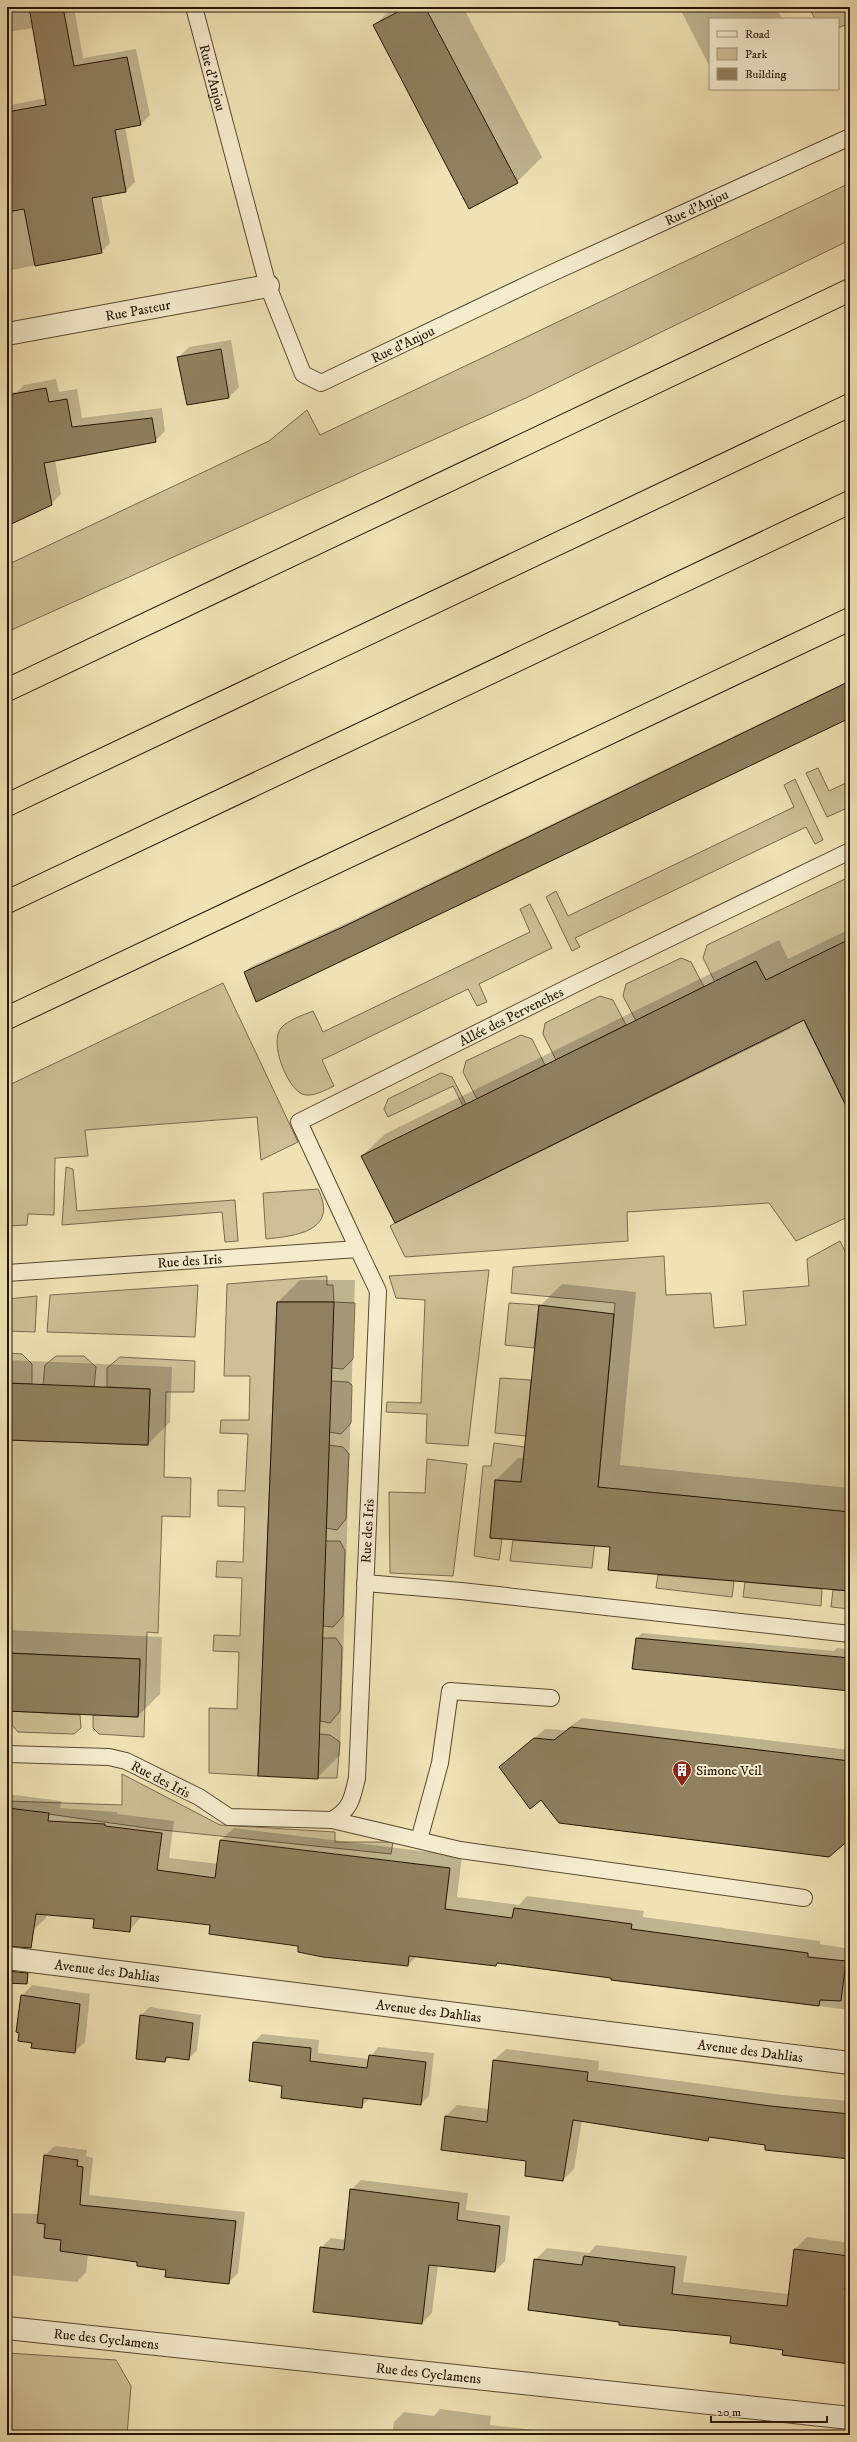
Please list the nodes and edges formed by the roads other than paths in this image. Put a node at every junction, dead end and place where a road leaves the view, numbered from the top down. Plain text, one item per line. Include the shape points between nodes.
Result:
1 (194, 7) edge
2 (850, 137) edge
3 (268, 286) junction
4 (850, 290) edge
5 (7, 334) edge
6 (850, 405) edge
7 (850, 502) edge
8 (850, 619) edge
9 (7, 690) edge
10 (7, 805) edge
11 (850, 851) edge
12 (7, 902) edge
13 (7, 1018) edge
14 (358, 1249) junction
15 (7, 1273) edge
16 (365, 1583) junction
17 (850, 1634) edge
18 (551, 1698) dead end
19 (7, 1754) edge
20 (332, 1820) junction
21 (419, 1840) junction
22 (804, 1898) dead end
23 (7, 1958) edge
24 (850, 2063) edge
25 (7, 2328) edge
26 (850, 2418) edge

1 - 3 lane, Rue d'Anjou
2 - 3 lane, Rue d'Anjou via 541,278 321,383 303,374
3 - 5 street, Rue Pasteur
4 - 9 highway
6 - 10 highway
7 - 12 highway
8 - 13 highway
11 - 14 lane, Allée des Pervenches via 564,989 299,1122
14 - 15 lane, Rue des Iris
14 - 16 lane, Rue des Iris via 378,1291
16 - 17 lane via 461,1591
16 - 20 lane, Rue des Iris via 357,1778 351,1801 344,1813
18 - 21 lane via 450,1691 440,1763
19 - 20 lane, Rue des Iris via 109,1757 126,1761 199,1797 229,1817
20 - 21 lane
21 - 22 lane via 460,1850
23 - 24 street, Avenue des Dahlias
25 - 26 street, Rue des Cyclamens

